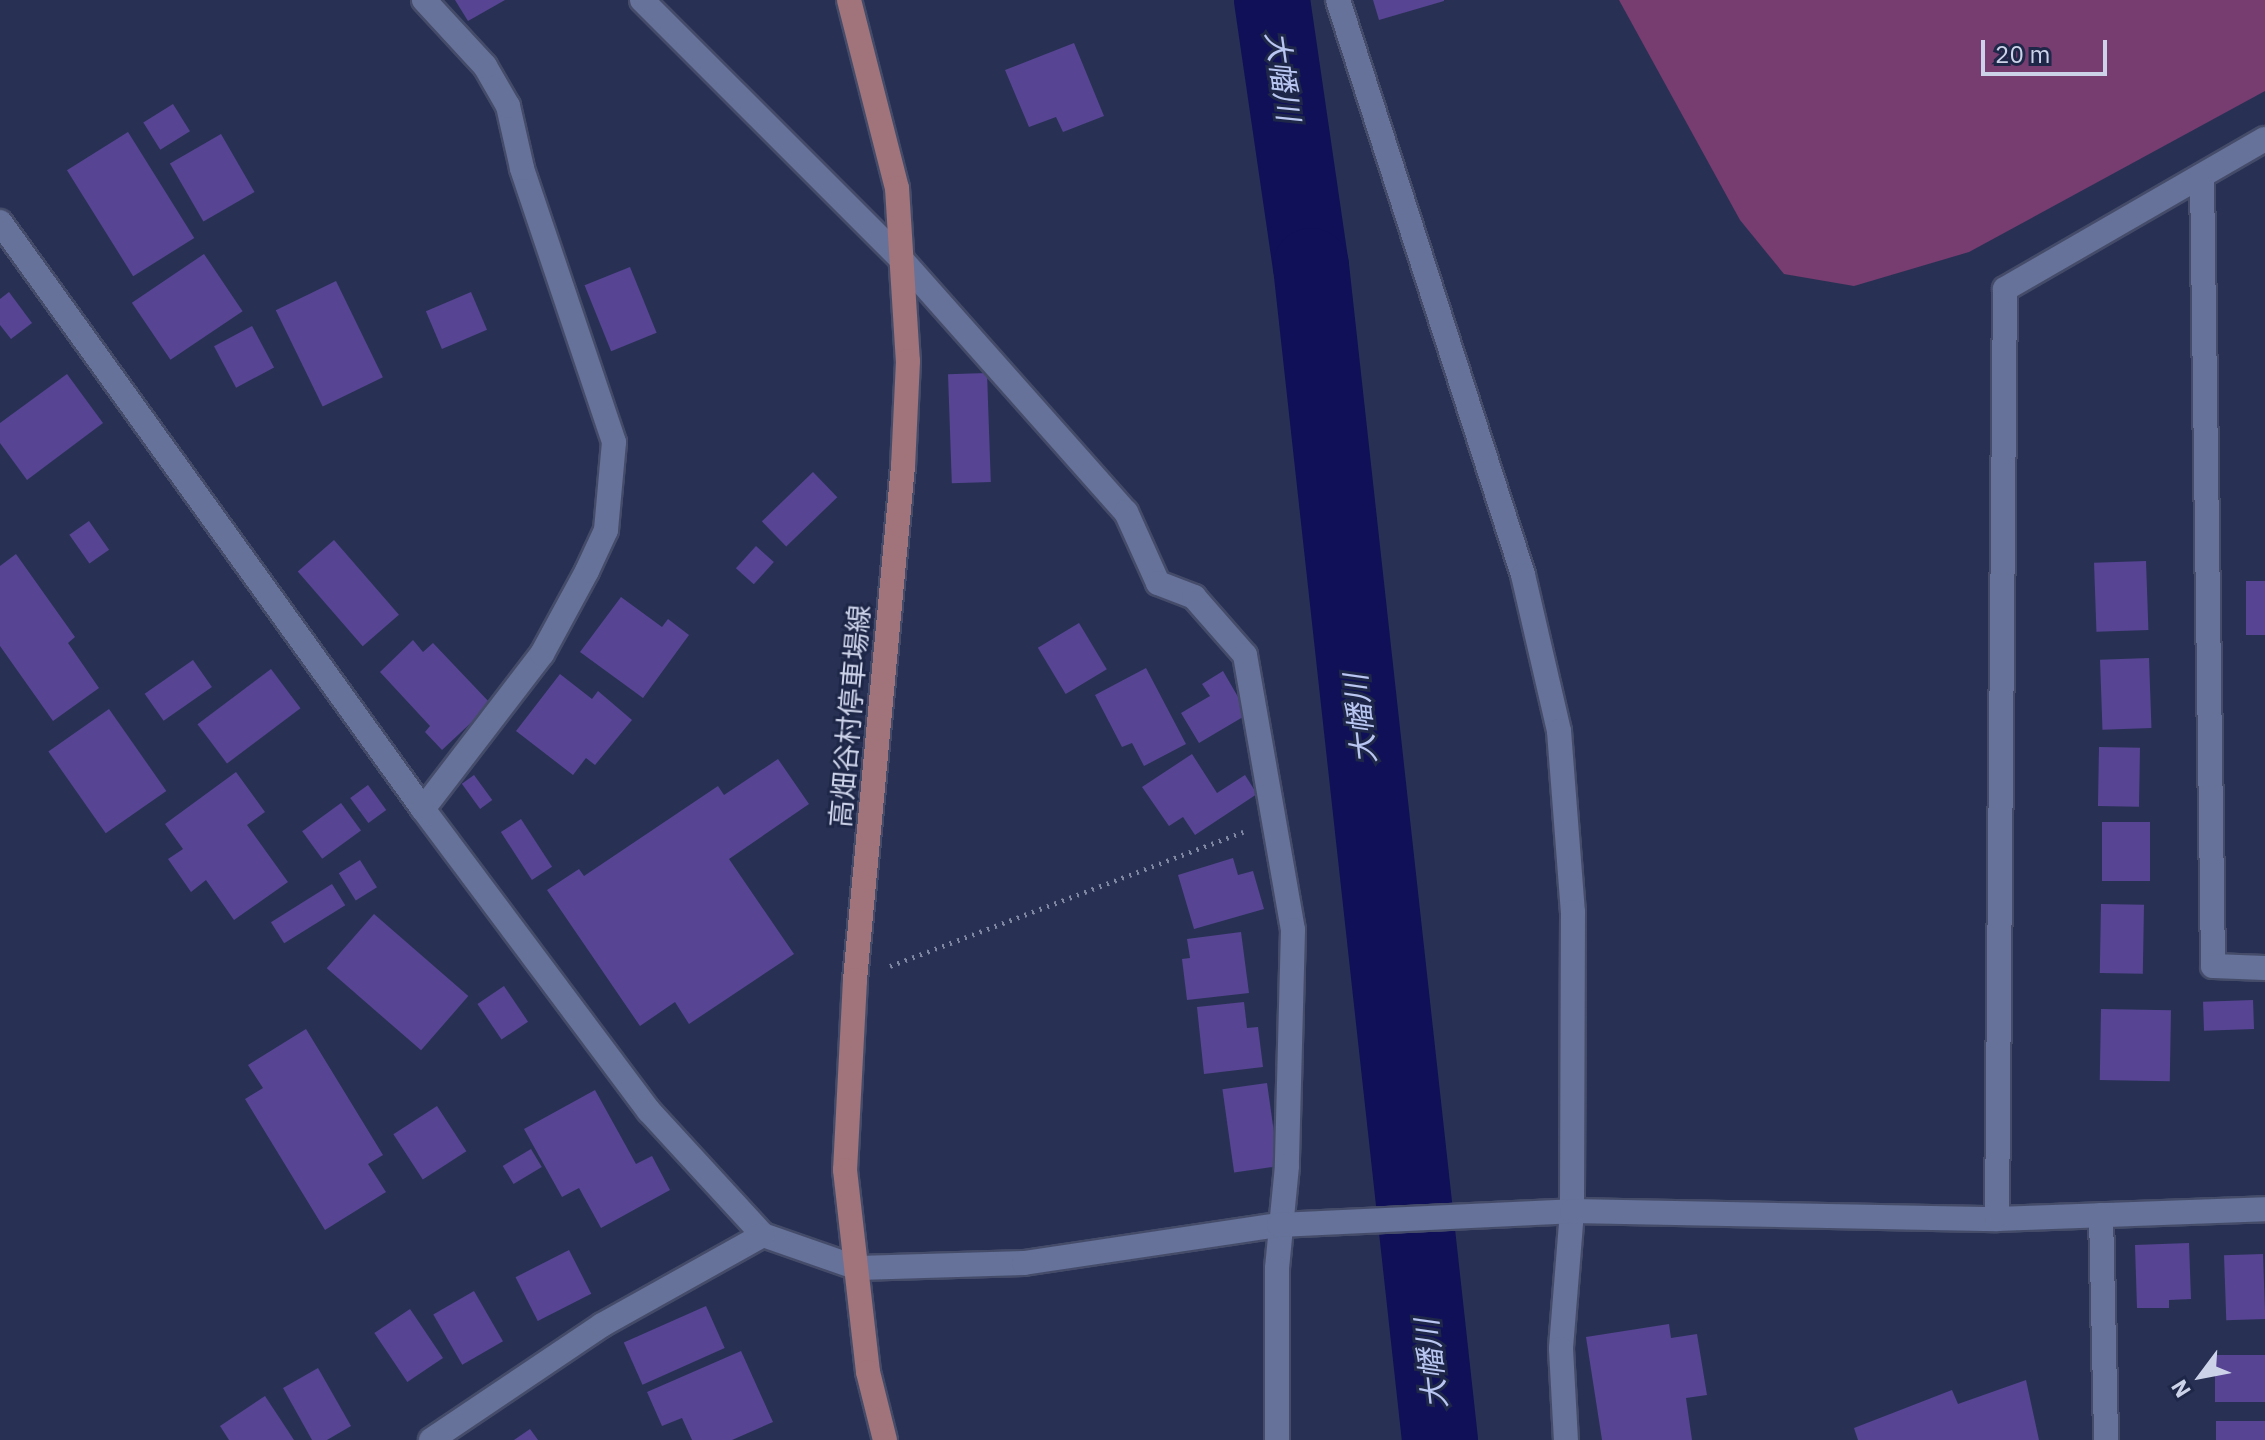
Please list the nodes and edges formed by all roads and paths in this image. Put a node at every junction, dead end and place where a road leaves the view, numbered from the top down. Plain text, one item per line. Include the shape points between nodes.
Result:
1 (424, 0) edge
2 (642, 0) edge
3 (849, 0) edge
4 (1338, 0) edge
5 (2265, 139) edge
6 (2202, 176) junction
7 (0, 222) edge
8 (901, 259) junction
9 (423, 809) junction
10 (1274, 820) junction
11 (2265, 968) edge
12 (855, 980) junction
13 (2265, 1209) edge
14 (1572, 1211) junction
15 (2101, 1215) junction
16 (1997, 1219) junction
17 (1279, 1225) junction
18 (763, 1235) junction
19 (858, 1268) junction
20 (431, 1440) edge
21 (885, 1440) edge
22 (1277, 1440) edge
23 (1566, 1440) edge
24 (2106, 1440) edge

1 - 9 street via 485,66 508,106 522,168 614,442 606,530 587,571 542,654
2 - 8 street
3 - 8 main road, 高畑谷村停車場線 via 897,188
4 - 14 street via 1523,575 1559,731 1573,912
5 - 6 street
6 - 11 street via 2213,966
6 - 16 street via 2005,289
7 - 9 street
8 - 10 street via 1126,512 1158,583 1194,597 1245,655
8 - 12 main road, 高畑谷村停車場線 via 908,361 903,466
9 - 18 street via 649,1111
10 - 12 path
10 - 17 street via 1293,930 1287,1166
12 - 19 main road, 高畑谷村停車場線 via 845,1170
13 - 15 street
14 - 16 street
14 - 17 street
14 - 23 street via 1561,1349
15 - 16 street
15 - 24 street
17 - 19 street via 1024,1263
17 - 22 street
18 - 19 street
18 - 20 street via 602,1325
19 - 21 main road, 高畑谷村停車場線 via 868,1372

